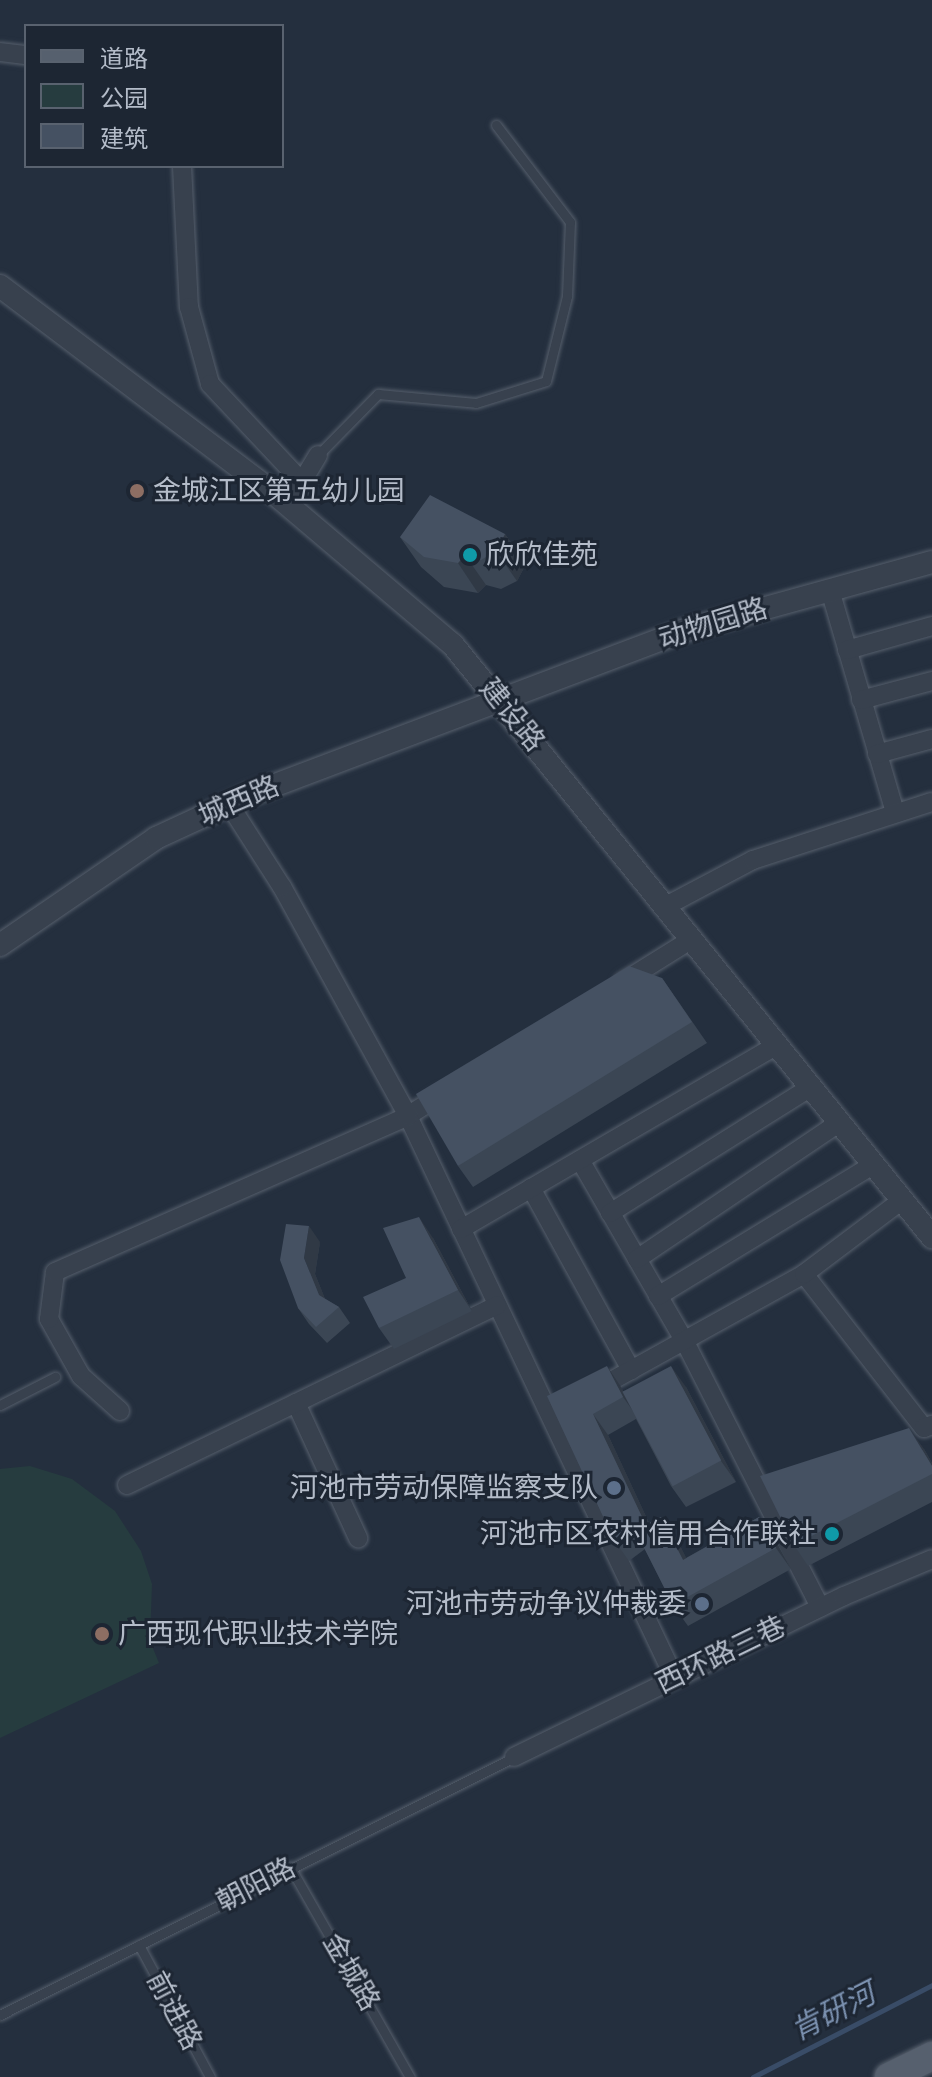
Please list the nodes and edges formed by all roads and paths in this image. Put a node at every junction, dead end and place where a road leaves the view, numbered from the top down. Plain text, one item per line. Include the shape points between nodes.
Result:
1 (0, 52) edge
2 (24, 55) edge
3 (496, 125) dead end
4 (182, 168) edge
5 (0, 286) edge
6 (318, 455) joint
7 (302, 482) junction
8 (288, 505) junction
9 (932, 562) edge
10 (830, 590) junction
11 (932, 626) edge
12 (847, 650) junction
13 (932, 681) edge
14 (498, 697) junction
15 (861, 700) junction
16 (932, 739) edge
17 (877, 754) junction
18 (932, 802) edge
19 (229, 804) junction
20 (895, 813) junction
21 (666, 906) junction
22 (692, 939) junction
23 (0, 945) edge
24 (611, 989) edge
25 (777, 1045) junction
26 (462, 1082) edge
27 (811, 1087) junction
28 (408, 1116) junction
29 (839, 1123) junction
30 (580, 1160) junction
31 (873, 1165) junction
32 (531, 1188) junction
33 (901, 1201) junction
34 (610, 1213) junction
35 (461, 1229) junction
36 (932, 1237) edge
37 (637, 1259) junction
38 (804, 1274) junction
39 (658, 1296) junction
40 (497, 1305) junction
41 (684, 1340) junction
42 (631, 1370) junction
43 (55, 1377) dead end
44 (296, 1403) junction
45 (0, 1405) edge
46 (563, 1408) junction
47 (120, 1411) dead end
48 (932, 1425) edge
49 (127, 1485) dead end
50 (358, 1538) dead end
51 (932, 1559) edge
52 (820, 1607) junction
53 (674, 1677) junction
54 (514, 1757) joint
55 (290, 1867) junction
56 (139, 1945) junction
57 (0, 2015) edge
58 (932, 2056) edge
59 (210, 2077) edge
60 (410, 2077) edge
61 (889, 2077) edge

1 - 2 street
3 - 6 lane via 570,222 567,296 546,381 476,403 378,394
4 - 7 street via 189,307 210,384
5 - 8 street, 建设路
6 - 7 street
7 - 8 street
8 - 14 street, 建设路 via 453,645
9 - 10 street, 动物园路
10 - 12 street
10 - 14 street, 动物园路 via 683,631
11 - 12 street
12 - 15 street
13 - 15 street
14 - 19 street, 城西路
14 - 21 street, 建设路
15 - 17 street
16 - 17 street
17 - 20 street
18 - 20 street
19 - 23 street, 城西路 via 156,838
19 - 28 street via 282,887
20 - 21 street via 753,860
21 - 22 street, 建设路
22 - 24 street
22 - 25 street, 建设路
25 - 27 street, 建设路
25 - 30 street
26 - 28 street
27 - 29 street, 建设路
27 - 34 street
28 - 35 street
28 - 47 street via 55,1272 49,1319 81,1376
29 - 31 street, 建设路
29 - 37 street
30 - 32 street
30 - 34 street
31 - 33 street, 建设路
31 - 39 street
32 - 35 street
32 - 42 street
33 - 36 street, 建设路
33 - 38 street
34 - 37 street
35 - 40 street
37 - 39 street
38 - 41 street
38 - 48 street via 924,1428
39 - 41 street
40 - 44 street
40 - 46 street
41 - 42 street
41 - 52 street
42 - 46 street
43 - 45 lane
44 - 49 street
44 - 50 street
46 - 53 street
51 - 52 street, 西环路三巷
52 - 53 street, 西环路三巷
53 - 54 street, 西环路三巷
54 - 55 lane, 朝阳路
55 - 56 lane, 朝阳路
55 - 60 lane, 金城路
56 - 57 lane, 朝阳路
56 - 59 lane, 前进路
58 - 61 main road

